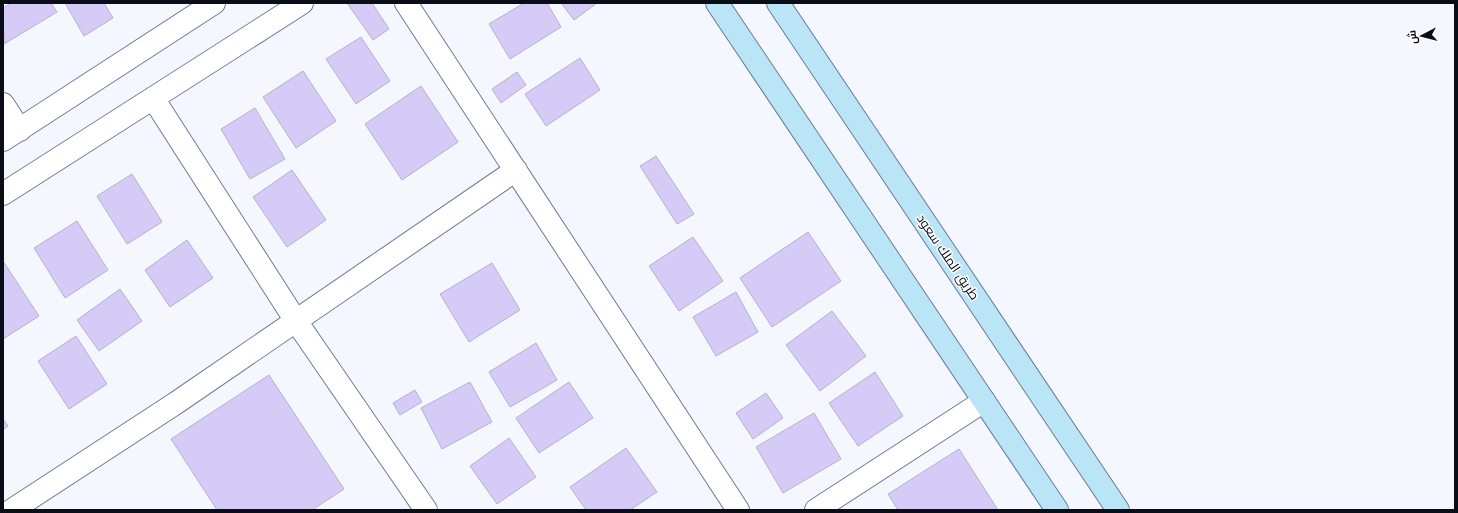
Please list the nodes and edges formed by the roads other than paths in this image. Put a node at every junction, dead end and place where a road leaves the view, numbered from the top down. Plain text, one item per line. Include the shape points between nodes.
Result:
1 (214, 3) edge
2 (302, 3) edge
3 (406, 3) edge
4 (716, 3) edge
5 (785, 5) edge
6 (153, 98) junction
7 (3, 104) edge
8 (11, 135) edge
9 (516, 170) junction
10 (3, 194) edge
11 (296, 320) junction
12 (984, 401) junction
13 (19, 508) edge
14 (426, 510) edge
15 (738, 510) edge
16 (816, 510) edge
17 (1057, 510) edge
18 (1118, 510) edge

1 - 8 street
2 - 6 street
3 - 9 street
4 - 12 main road
5 - 18 main road, طريق الملك سعود
6 - 10 street
6 - 11 street
7 - 8 street
9 - 11 street
9 - 15 street
11 - 13 street
11 - 14 street
12 - 16 street
12 - 17 main road

